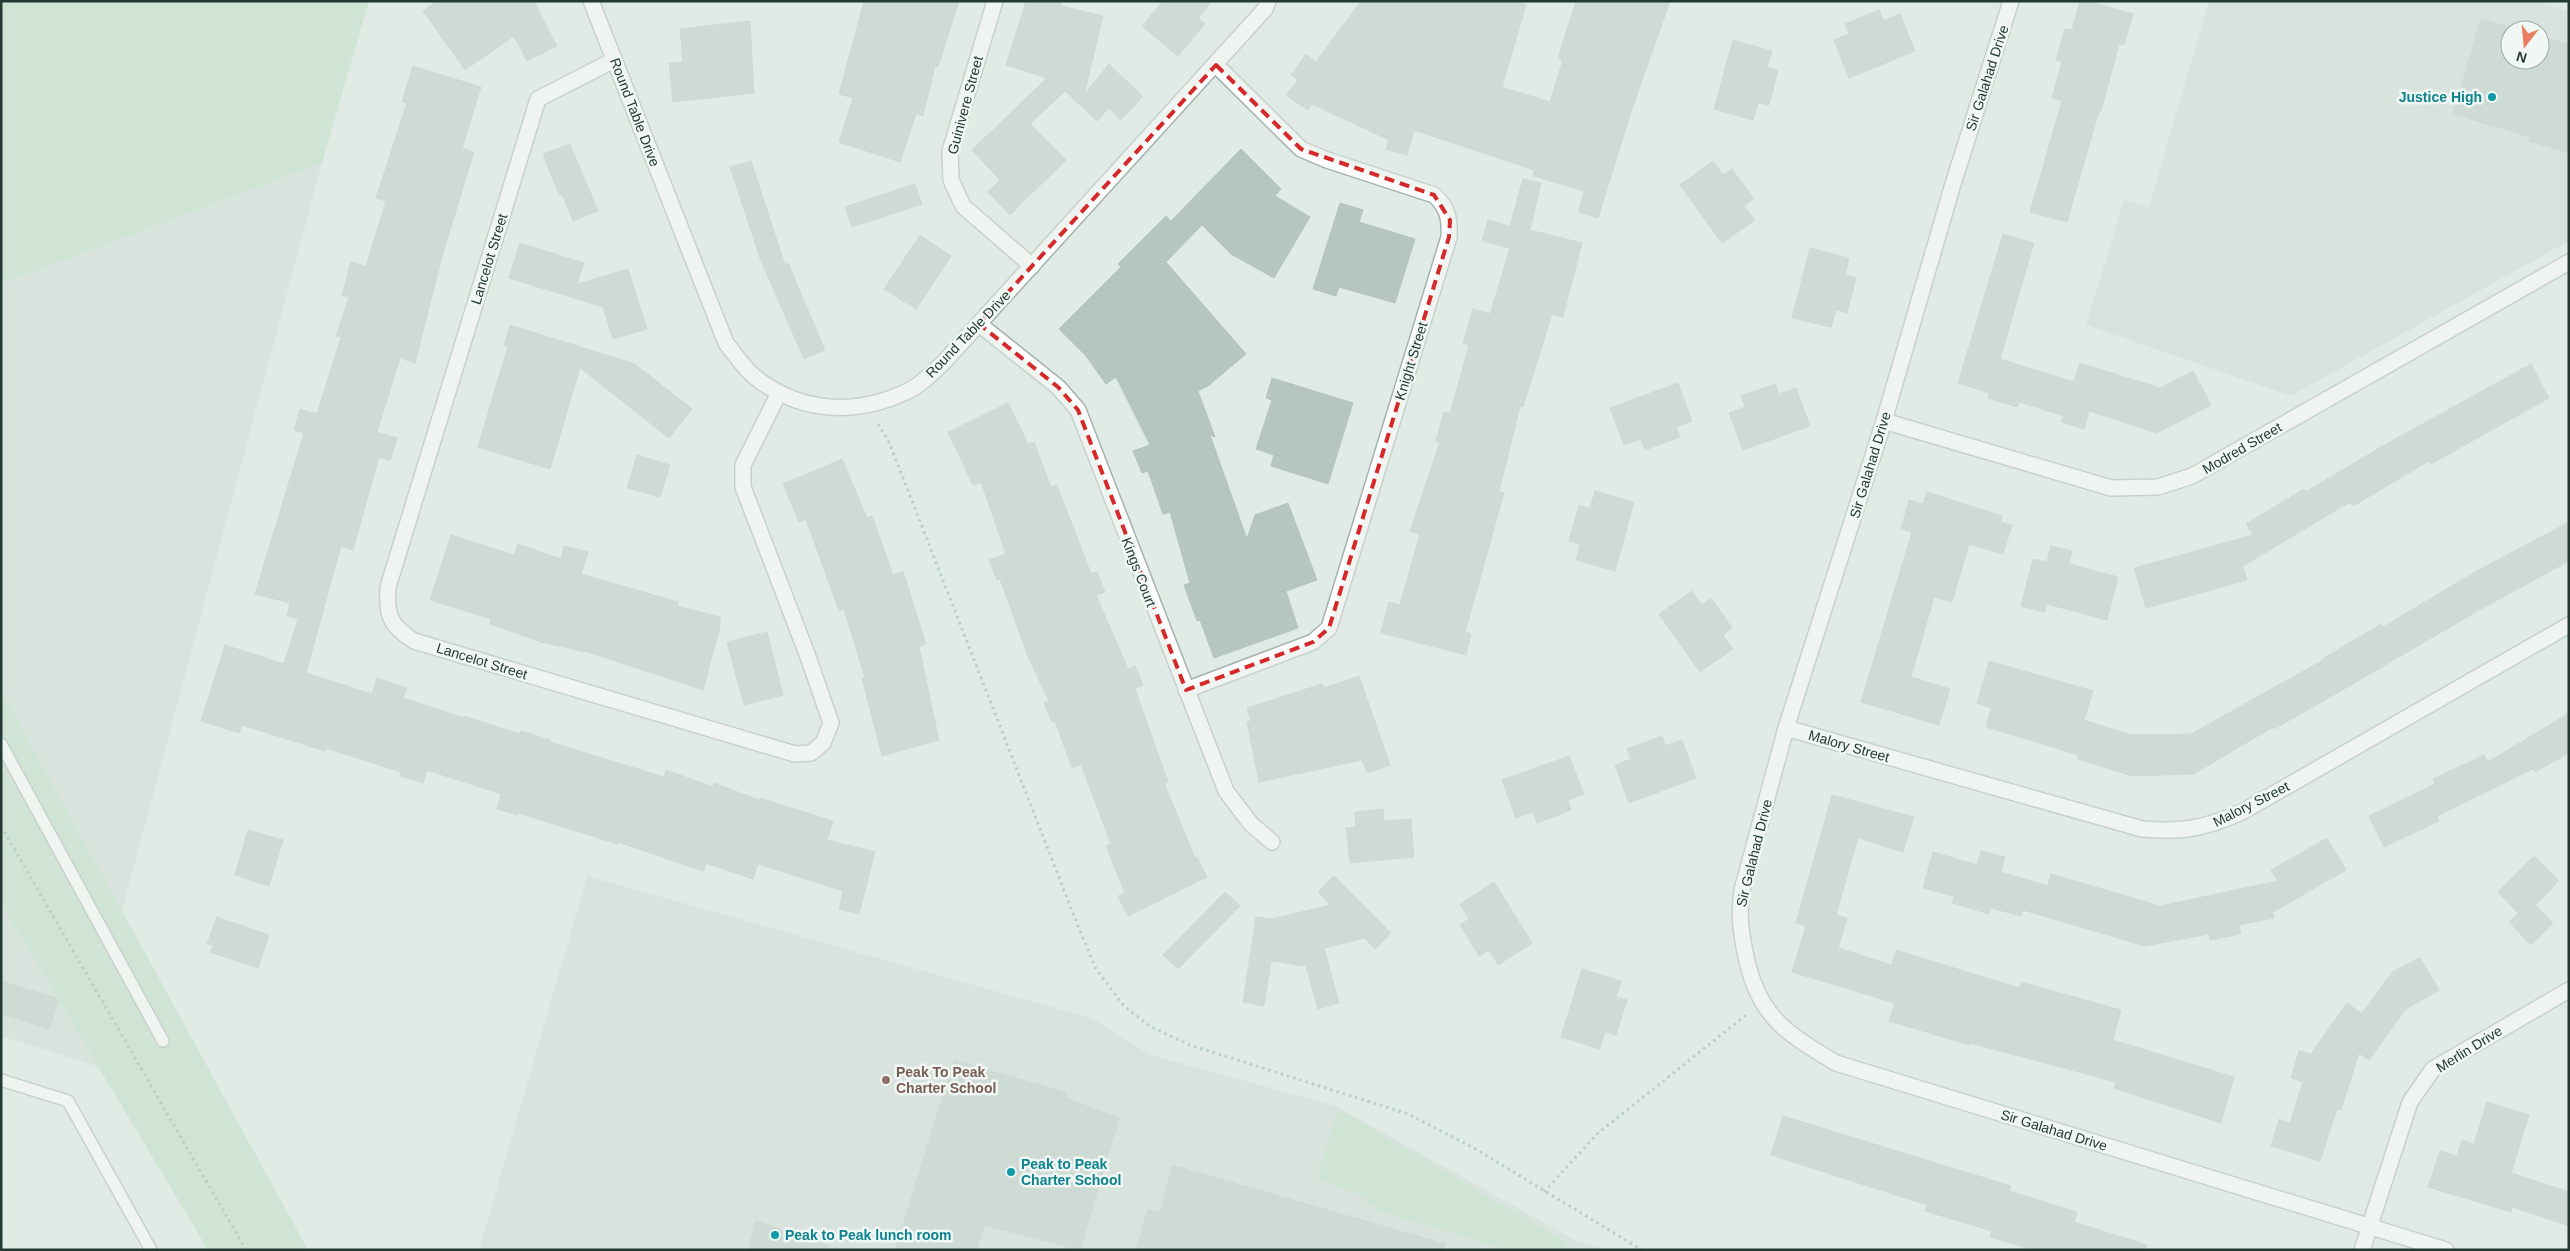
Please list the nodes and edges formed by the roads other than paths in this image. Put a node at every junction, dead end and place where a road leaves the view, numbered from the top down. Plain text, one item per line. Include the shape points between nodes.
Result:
1 (592, 1) edge
2 (995, 1) edge
3 (1268, 1) edge
4 (2012, 1) edge
5 (614, 60) junction
6 (1216, 65) junction
7 (2569, 262) edge
8 (1032, 266) junction
9 (979, 324) junction
10 (779, 393) junction
11 (1884, 421) junction
12 (2569, 625) edge
13 (1186, 690) junction
14 (1786, 728) junction
15 (1, 744) edge
16 (1272, 842) dead end
17 (2569, 990) edge
18 (163, 1041) dead end
19 (1, 1080) edge
20 (2368, 1226) junction
21 (151, 1250) edge
22 (2362, 1250) edge
23 (2446, 1250) edge

1 - 5 street, Round Table Drive
2 - 8 street, Guinivere Street via 950,151 951,180 963,206
3 - 6 street, Round Table Drive via 1265,9
4 - 11 street, Sir Galahad Drive via 1953,184
5 - 10 street, Round Table Drive via 726,343 754,377
5 - 10 street, Lancelot Street via 538,99 388,587 386,610 398,631 414,641 795,754 811,753 824,743 831,722 743,488 743,465
6 - 8 street, Round Table Drive
6 - 13 street, Knight Street via 1301,149 1434,195 1441,201 1450,220 1449,237 1329,628 1313,642
7 - 11 street, Modred Street via 2192,476 2158,487 2110,488
8 - 9 street, Round Table Drive
9 - 10 street, Round Table Drive via 944,362 910,391 868,406 813,406
9 - 13 street, Kings Court via 1058,387 1078,410
11 - 14 street, Sir Galahad Drive
12 - 14 street, Malory Street via 2242,812 2211,826 2177,832 2142,829
13 - 16 street, Kings Court via 1226,791 1251,824
14 - 20 street, Sir Galahad Drive via 1742,890 1738,918 1749,970 1761,1002 1778,1023 1836,1064
15 - 18 lane
17 - 20 street, Merlin Drive via 2433,1070 2410,1102
19 - 21 lane via 68,1101
20 - 22 street, Merlin Drive
20 - 23 street, Sir Galahad Drive

